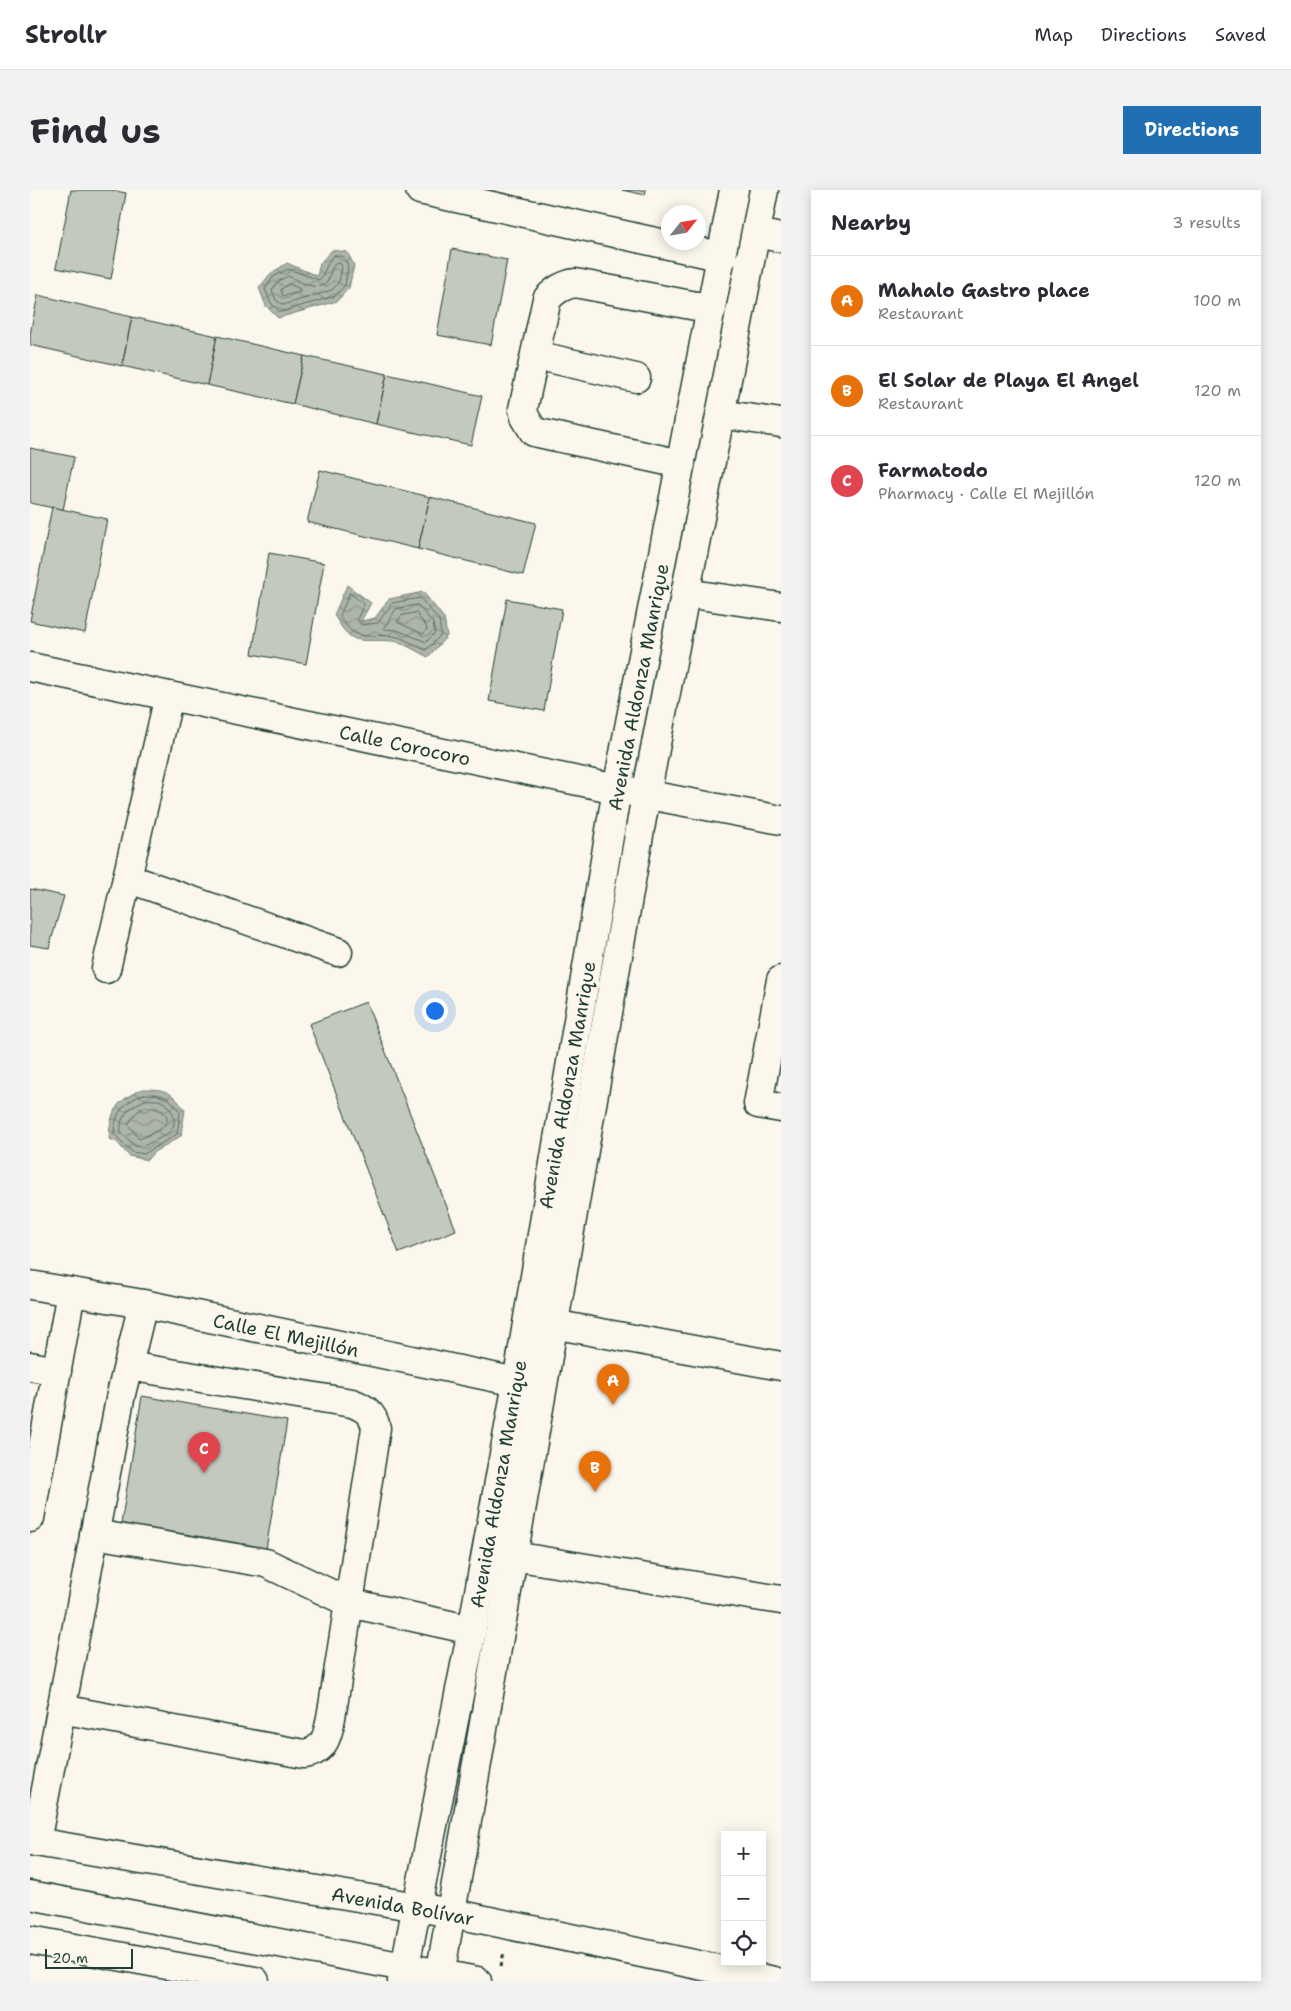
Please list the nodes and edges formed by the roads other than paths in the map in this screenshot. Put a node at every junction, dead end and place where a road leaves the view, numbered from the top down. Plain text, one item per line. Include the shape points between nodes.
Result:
1 (420, 190) edge
2 (734, 190) edge
3 (764, 190) edge
4 (768, 236) edge
5 (723, 257) junction
6 (712, 309) junction
7 (535, 355) junction
8 (636, 378) dead end
9 (720, 414) junction
10 (781, 422) edge
11 (681, 464) junction
12 (686, 593) junction
13 (781, 607) edge
14 (30, 668) edge
15 (169, 696) junction
16 (617, 789) junction
17 (646, 795) junction
18 (781, 820) edge
19 (127, 878) junction
20 (338, 952) dead end
21 (106, 969) dead end
22 (781, 980) edge
23 (781, 1108) edge
24 (30, 1285) edge
25 (71, 1292) junction
26 (143, 1304) junction
27 (540, 1322) junction
28 (30, 1366) edge
29 (128, 1366) junction
30 (781, 1366) edge
31 (57, 1371) junction
32 (530, 1385) junction
33 (37, 1437) edge
34 (30, 1515) edge
35 (94, 1534) junction
36 (486, 1551) junction
37 (514, 1556) junction
38 (781, 1600) edge
39 (350, 1603) junction
40 (472, 1630) junction
41 (61, 1709) junction
42 (33, 1842) edge
43 (30, 1895) edge
44 (415, 1908) junction
45 (452, 1913) junction
46 (30, 1940) edge
47 (404, 1974) edge
48 (440, 1978) edge
49 (255, 1981) edge
50 (477, 1981) edge
51 (774, 1981) edge

1 - 5 street
2 - 5 street, Avenida Aldonza Manrique
3 - 4 street, Avenida Aldonza Manrique
4 - 9 street, Avenida Aldonza Manrique
5 - 6 street, Avenida Aldonza Manrique
6 - 7 street via 575,283 565,285 547,299
6 - 11 street, Avenida Aldonza Manrique
7 - 8 street
7 - 11 street via 524,409 534,432
9 - 10 street
9 - 12 street, Avenida Aldonza Manrique
11 - 16 street, Avenida Aldonza Manrique
12 - 13 street
12 - 17 street, Avenida Aldonza Manrique
14 - 15 street, Calle Corocoro
15 - 16 street, Calle Corocoro
15 - 19 street
16 - 17 street, Calle Corocoro
16 - 27 street, Avenida Aldonza Manrique
17 - 18 street, Calle Corocoro
17 - 27 street, Avenida Aldonza Manrique
19 - 20 street
19 - 21 street
22 - 23 street via 758,1104
24 - 25 street, Calle El Mejillón
25 - 26 street, Calle El Mejillón
25 - 31 street
26 - 29 street
26 - 32 street, Calle El Mejillón
27 - 30 street
27 - 32 street, Avenida Aldonza Manrique
28 - 31 street
29 - 35 street
29 - 39 street via 364,1407 376,1428
31 - 33 street
32 - 36 street, Avenida Aldonza Manrique
32 - 37 street, Avenida Aldonza Manrique
33 - 34 street
35 - 39 street via 266,1563
35 - 41 street
36 - 37 street
36 - 40 street, Avenida Aldonza Manrique
37 - 38 street
37 - 45 street, Avenida Aldonza Manrique
39 - 40 street
39 - 41 street via 326,1739 322,1746 310,1753 276,1750
40 - 44 street, Avenida Aldonza Manrique
41 - 42 street
42 - 44 street, Avenida Bolívar
43 - 47 street
44 - 45 street, Avenida Bolívar
44 - 47 street, Avenida Aldonza Manrique
45 - 48 street, Avenida Aldonza Manrique
45 - 51 street, Avenida Bolívar
46 - 49 street
47 - 48 street
48 - 50 street

